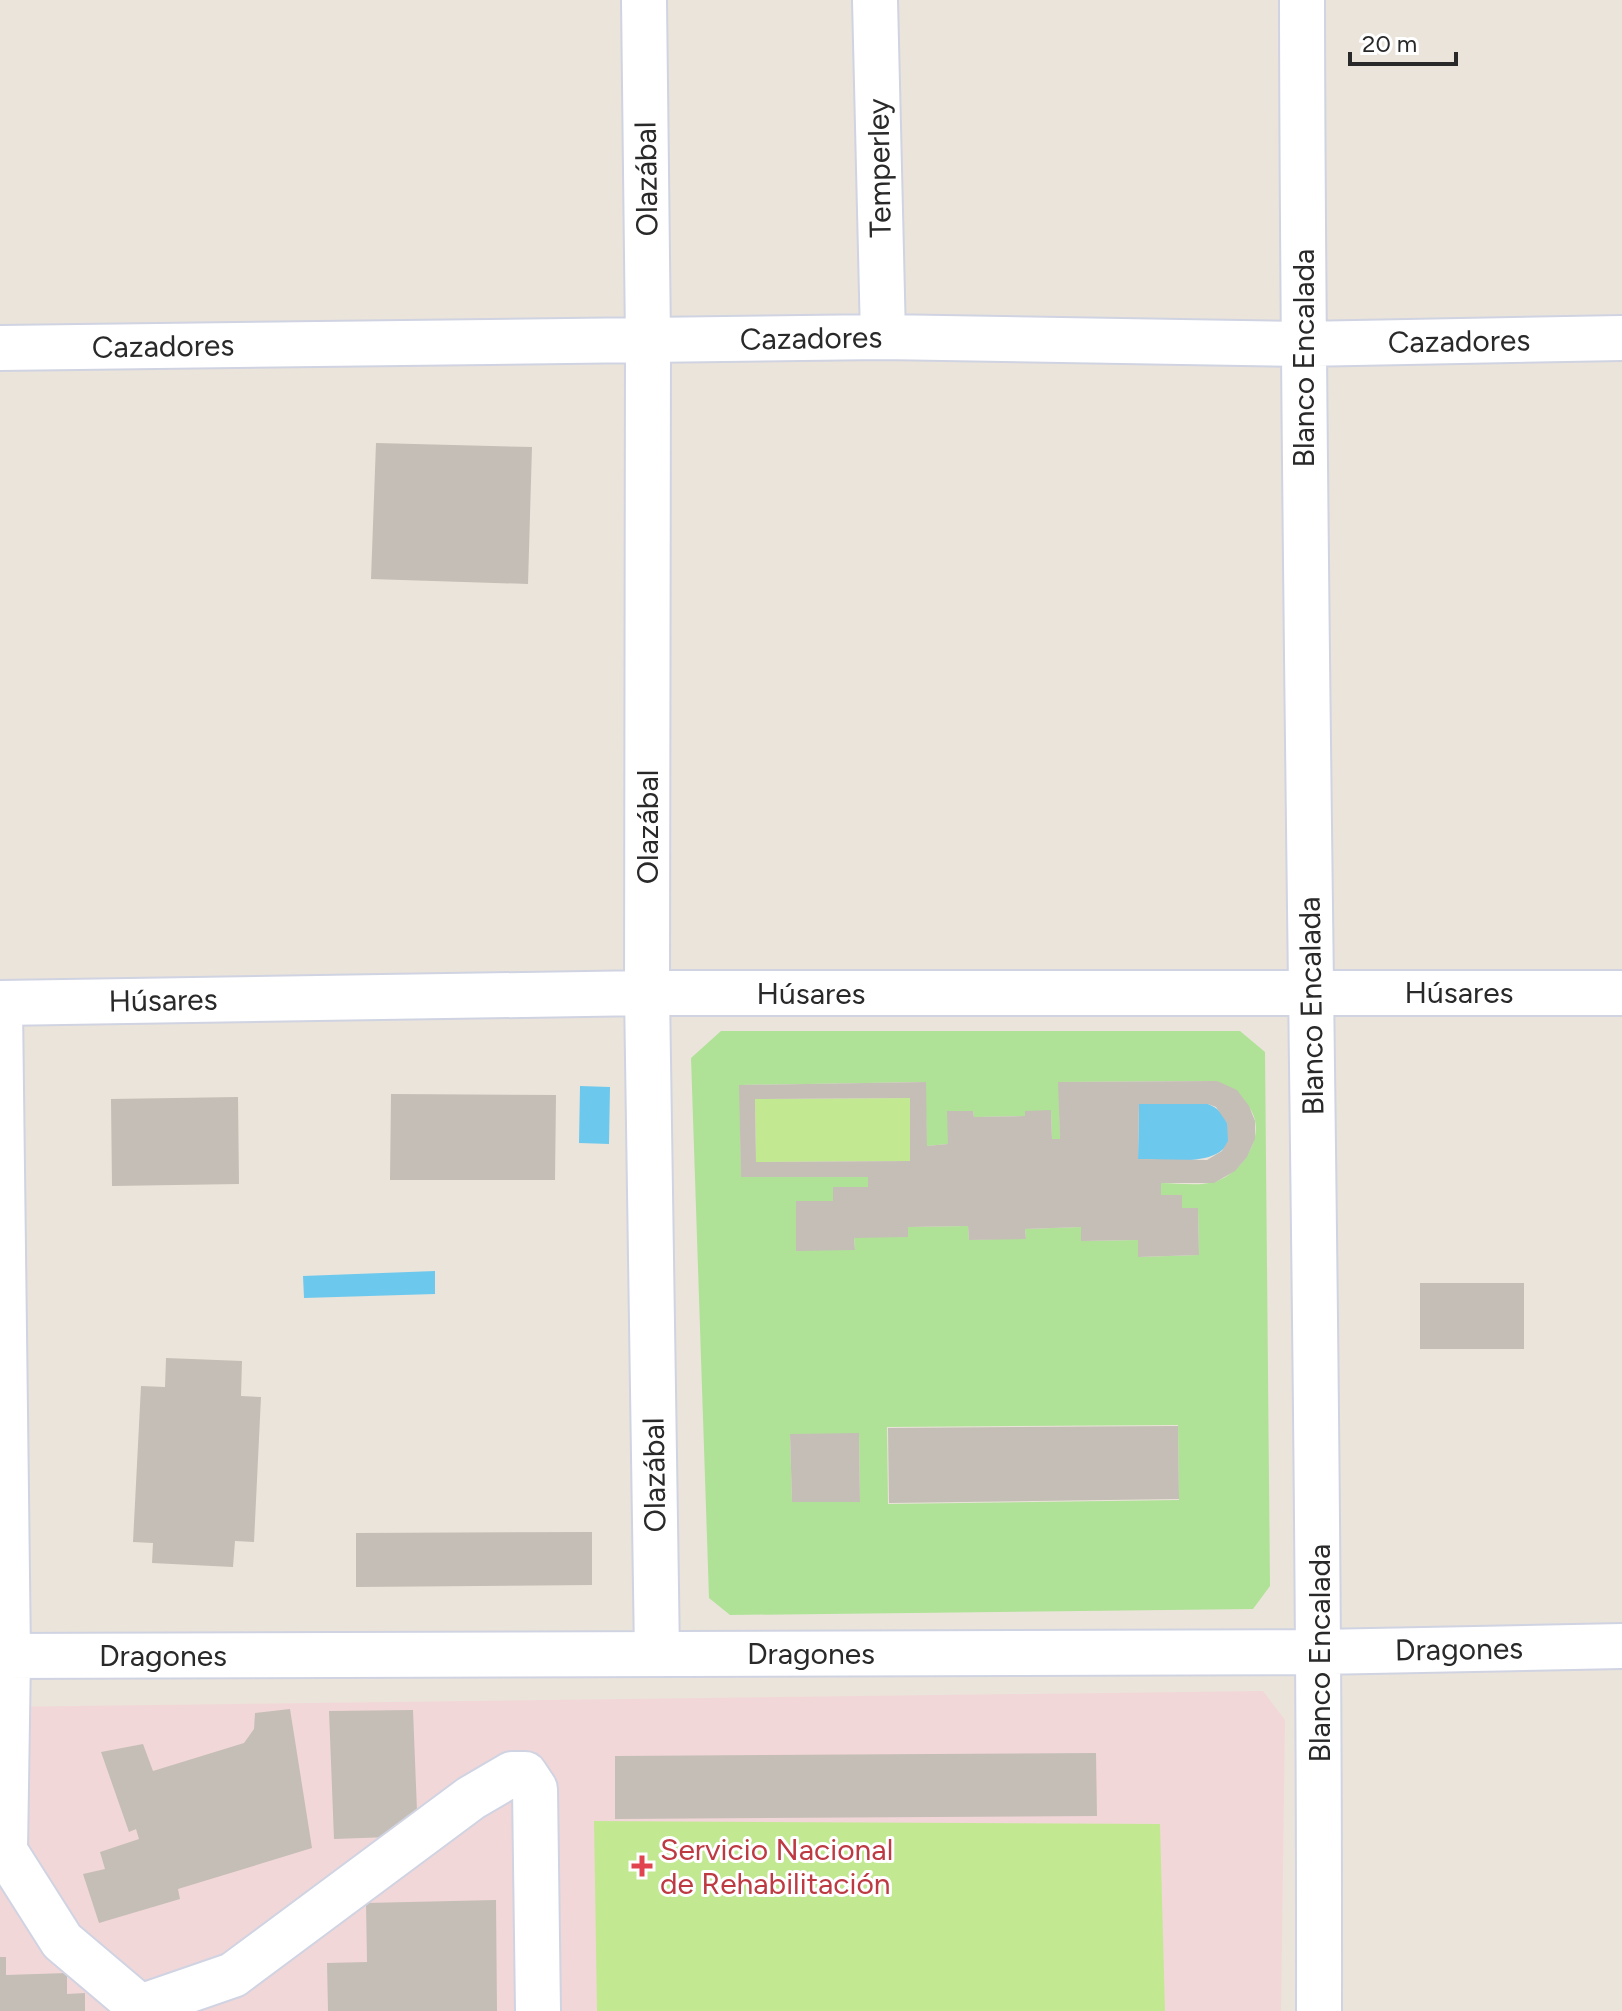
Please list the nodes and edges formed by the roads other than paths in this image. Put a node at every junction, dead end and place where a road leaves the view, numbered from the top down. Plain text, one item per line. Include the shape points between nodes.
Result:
1 (644, 0) edge
2 (875, 0) edge
3 (1302, 0) edge
4 (883, 337) junction
5 (1622, 338) edge
6 (648, 341) junction
7 (1302, 344) junction
8 (0, 348) edge
9 (1311, 992) junction
10 (647, 993) junction
11 (1622, 993) edge
12 (0, 1005) edge
13 (1622, 1646) edge
14 (1319, 1652) junction
15 (657, 1654) junction
16 (4, 1656) edge
17 (2, 1854) edge
18 (140, 2009) edge
19 (538, 2011) edge
20 (1319, 2011) edge

1 - 6 street, Olazábal
2 - 4 street, Temperley
3 - 7 street, Blanco Encalada
4 - 6 street, Cazadores
4 - 7 street, Cazadores
5 - 7 street, Cazadores
6 - 8 street, Cazadores
6 - 10 street, Olazábal
7 - 9 street, Blanco Encalada
9 - 10 street, Húsares
9 - 11 street, Húsares
9 - 14 street, Blanco Encalada
10 - 12 street, Húsares
10 - 15 street, Olazábal
12 - 16 street
13 - 14 street, Dragones
14 - 15 street, Dragones
14 - 20 street, Blanco Encalada
15 - 16 street, Dragones
16 - 17 street
17 - 18 street via 62,1941
18 - 19 street via 233,1975 471,1798 512,1774 525,1774 535,1789

